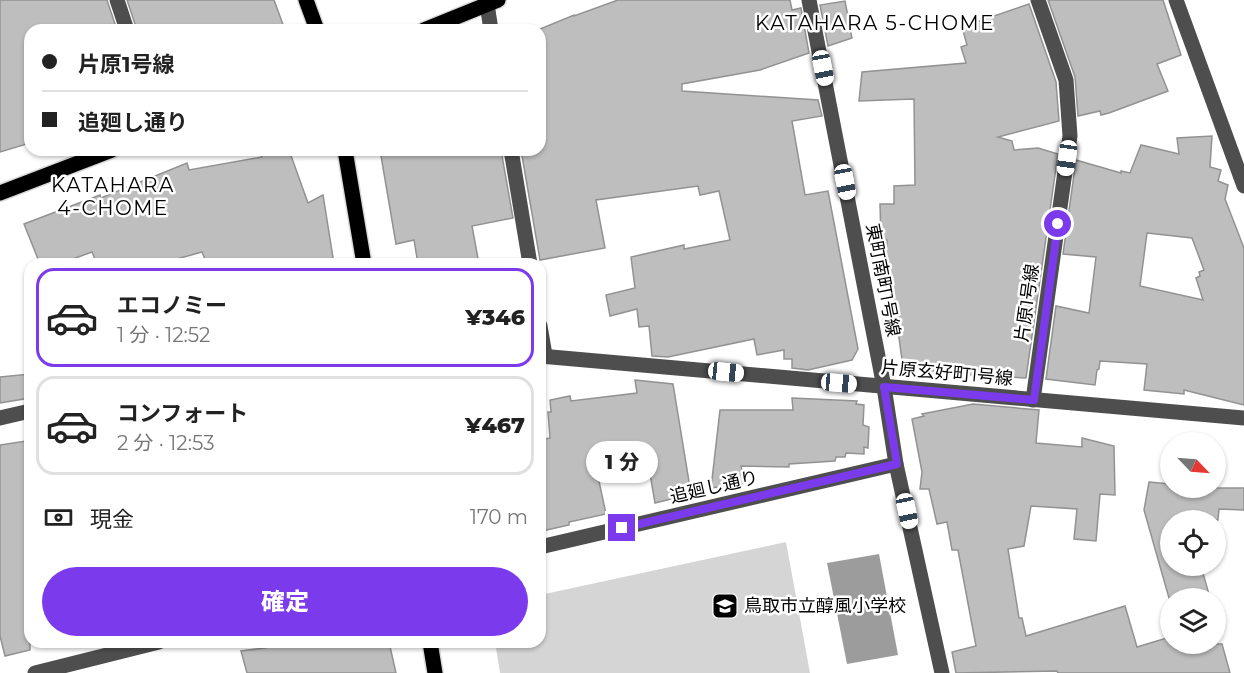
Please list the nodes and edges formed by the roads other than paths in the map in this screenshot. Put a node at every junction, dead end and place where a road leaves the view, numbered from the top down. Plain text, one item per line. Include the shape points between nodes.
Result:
1 (117, 0) edge
2 (306, 0) edge
3 (809, 0) edge
4 (1038, 0) edge
5 (1176, 0) edge
6 (493, 2) edge
7 (125, 24) edge
8 (315, 24) edge
9 (439, 24) edge
10 (491, 24) edge
11 (96, 156) edge
12 (346, 156) edge
13 (512, 156) edge
14 (1244, 186) edge
15 (0, 193) edge
16 (363, 258) edge
17 (529, 258) edge
18 (546, 356) edge
19 (884, 387) junction
20 (1034, 400) junction
21 (24, 412) edge
22 (0, 418) edge
23 (1244, 418) edge
24 (897, 464) junction
25 (546, 547) edge
26 (122, 648) edge
27 (431, 648) edge
28 (35, 673) edge
29 (435, 673) edge
30 (942, 673) edge

1 - 7 street
2 - 8 main road
3 - 19 street, 東町南町1号線
4 - 20 street, 片原1号線 via 1066,80 1070,136
5 - 14 street
6 - 9 main road
6 - 10 street
11 - 15 main road
12 - 16 main road
13 - 17 street
18 - 19 street, 片原玄好町1号線
19 - 20 street, 片原玄好町1号線
19 - 24 street, 東町南町1号線
20 - 23 street, 片原玄好町1号線
21 - 22 street
24 - 25 street, 追廻し通り
24 - 30 street, 東町南町1号線
26 - 28 street
27 - 29 main road

